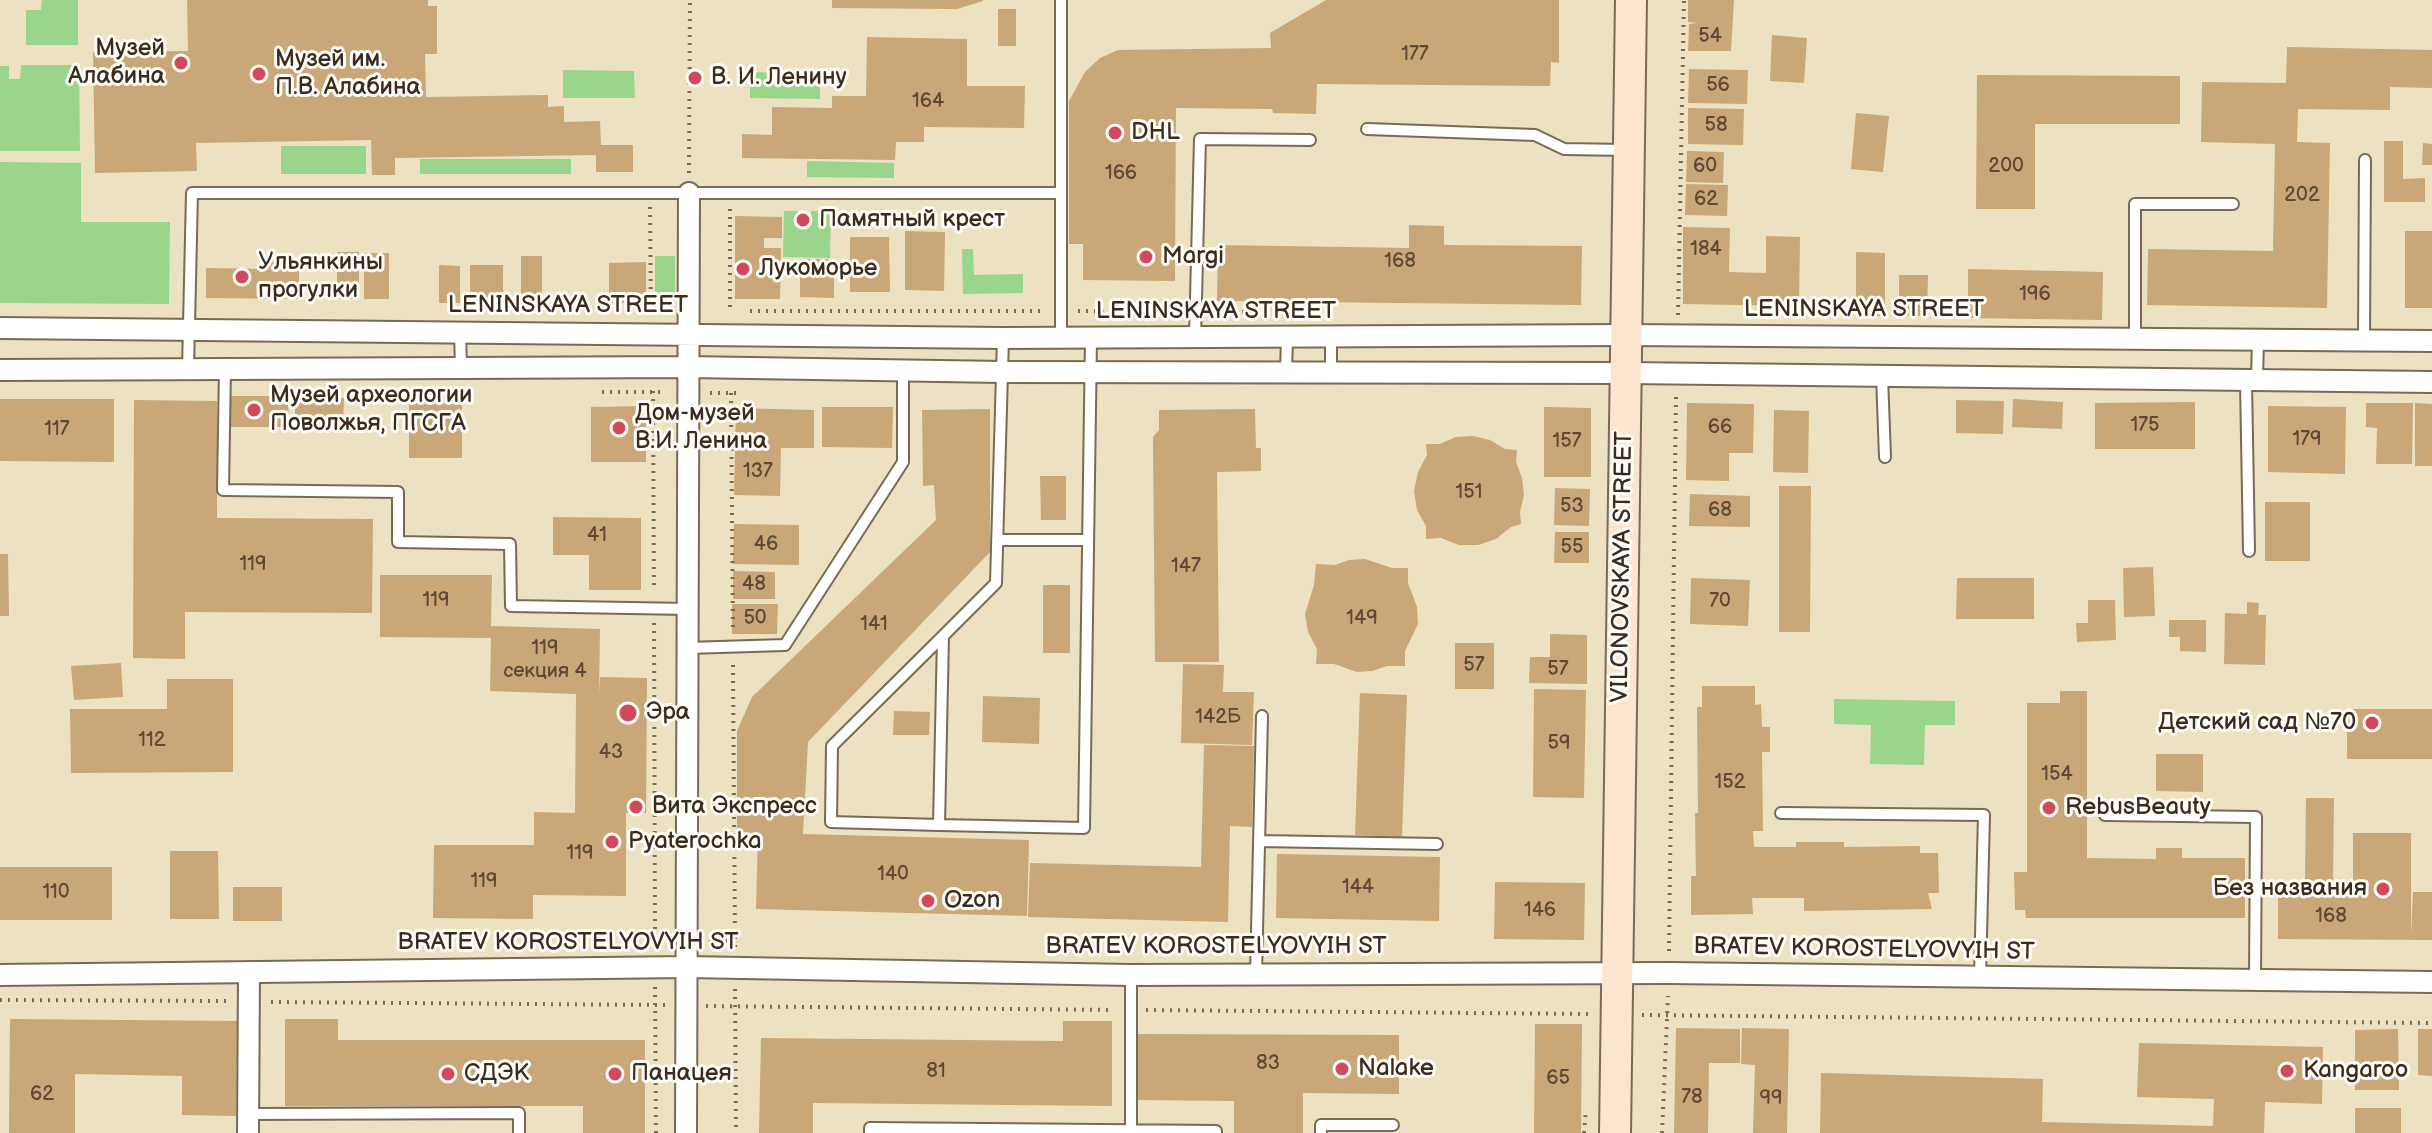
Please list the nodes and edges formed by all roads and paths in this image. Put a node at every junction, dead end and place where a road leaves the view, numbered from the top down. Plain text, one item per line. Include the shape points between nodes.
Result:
1 (690, 0) edge
2 (1061, 0) edge
3 (1631, 0) edge
4 (1684, 0) edge
5 (1367, 129) dead end
6 (1310, 140) dead end
7 (1629, 150) junction
8 (2365, 160) dead end
9 (689, 172) dead end
10 (689, 193) junction
11 (1061, 193) junction
12 (2233, 204) dead end
13 (651, 310) dead end
14 (688, 310) junction
15 (730, 310) dead end
16 (746, 311) dead end
17 (1061, 311) junction
18 (1196, 312) junction
19 (1273, 312) dead end
20 (0, 328) edge
21 (189, 332) junction
22 (460, 332) junction
23 (688, 333) junction
24 (1626, 335) junction
25 (1677, 336) junction
26 (1061, 337) junction
27 (2135, 337) junction
28 (1003, 338) junction
29 (1091, 338) junction
30 (1195, 338) junction
31 (1287, 338) junction
32 (1331, 338) junction
33 (2258, 338) junction
34 (2364, 340) junction
35 (2432, 341) edge
36 (461, 367) junction
37 (688, 367) junction
38 (225, 368) junction
39 (188, 369) junction
40 (0, 370) edge
41 (903, 371) junction
42 (1002, 372) junction
43 (1090, 372) junction
44 (1286, 373) junction
45 (1331, 373) junction
46 (1626, 373) junction
47 (1676, 374) junction
48 (1882, 376) junction
49 (2251, 381) junction
50 (2432, 382) edge
51 (653, 393) dead end
52 (731, 393) dead end
53 (1885, 457) dead end
54 (997, 540) junction
55 (1088, 540) junction
56 (2249, 551) dead end
57 (654, 609) junction
58 (688, 609) junction
59 (943, 636) junction
60 (733, 647) junction
61 (687, 648) junction
62 (1262, 716) dead end
63 (1781, 813) dead end
64 (2105, 815) dead end
65 (939, 825) junction
66 (1259, 841) junction
67 (1437, 844) dead end
68 (687, 967) junction
69 (655, 968) junction
70 (735, 968) junction
71 (249, 972) junction
72 (1618, 973) junction
73 (1669, 973) junction
74 (1256, 974) junction
75 (0, 975) edge
76 (1131, 975) junction
77 (1980, 978) junction
78 (2255, 981) junction
79 (2432, 982) edge
80 (0, 1000) edge
81 (249, 1001) junction
82 (656, 1005) junction
83 (686, 1006) junction
84 (735, 1006) junction
85 (1131, 1010) junction
86 (1617, 1014) junction
87 (1667, 1015) junction
88 (2432, 1023) edge
89 (248, 1124) edge
90 (1393, 1125) dead end
91 (1131, 1132) edge
92 (519, 1133) edge
93 (656, 1133) edge
94 (686, 1133) edge
95 (736, 1133) edge
96 (870, 1133) edge
97 (1216, 1133) edge
98 (1321, 1133) edge
99 (1615, 1133) edge
100 (1662, 1133) edge

1 - 9 path
2 - 11 lane
3 - 7 main road, VILONOVSKAYA STREET
4 - 25 path
5 - 7 lane via 1535,135 1564,149
6 - 18 lane via 1200,139
7 - 24 main road, VILONOVSKAYA STREET
8 - 34 lane
10 - 11 lane
10 - 14 street
10 - 21 lane via 192,193
11 - 17 lane
12 - 27 lane via 2135,204
13 - 14 path
14 - 15 path
14 - 23 street
16 - 17 path
17 - 18 path
17 - 26 lane
18 - 19 path
18 - 30 lane
20 - 21 street, LENINSKAYA STREET
21 - 22 street, LENINSKAYA STREET
21 - 39 lane
22 - 23 street, LENINSKAYA STREET
22 - 36 lane
23 - 28 street, LENINSKAYA STREET
23 - 37 street
24 - 25 street, LENINSKAYA STREET
24 - 32 street, LENINSKAYA STREET
24 - 46 main road, VILONOVSKAYA STREET
25 - 27 street, LENINSKAYA STREET
26 - 28 street, LENINSKAYA STREET
26 - 29 street, LENINSKAYA STREET
27 - 33 street, LENINSKAYA STREET
28 - 42 lane
29 - 30 street, LENINSKAYA STREET
29 - 43 lane
30 - 31 street, LENINSKAYA STREET
31 - 32 street, LENINSKAYA STREET
31 - 44 lane
32 - 45 lane
33 - 34 street, LENINSKAYA STREET
33 - 49 lane
34 - 35 street, LENINSKAYA STREET
36 - 37 street
36 - 38 street
37 - 41 street
37 - 58 street
38 - 39 street
38 - 57 lane via 223,490 398,492 398,542 510,544 511,606
39 - 40 street
41 - 42 street
41 - 60 lane via 903,462 785,645
42 - 43 street
42 - 54 lane
43 - 44 street
43 - 55 lane
44 - 45 street
45 - 46 street
46 - 47 street
46 - 72 main road, VILONOVSKAYA STREET
47 - 48 street
47 - 73 path
48 - 49 street
48 - 53 lane
49 - 50 street
49 - 56 lane
51 - 57 path
52 - 60 path
54 - 55 lane
54 - 59 lane via 996,583
55 - 65 lane via 1084,828
57 - 58 lane
57 - 69 path
58 - 61 street
59 - 65 lane
59 - 65 lane via 832,746 831,822
60 - 61 lane
60 - 70 path
61 - 68 street
62 - 66 lane
63 - 77 lane via 1984,815
64 - 78 lane via 2256,817
66 - 67 lane
66 - 74 lane
68 - 69 street, BRATEV KOROSTELYOVYIH ST
68 - 70 street, BRATEV KOROSTELYOVYIH ST
68 - 83 street
69 - 71 street, BRATEV KOROSTELYOVYIH ST
69 - 82 path
70 - 76 street, BRATEV KOROSTELYOVYIH ST
70 - 84 path
71 - 75 street, BRATEV KOROSTELYOVYIH ST
71 - 81 street
72 - 73 street, BRATEV KOROSTELYOVYIH ST
72 - 74 street, BRATEV KOROSTELYOVYIH ST
72 - 86 main road, VILONOVSKAYA STREET
73 - 77 street, BRATEV KOROSTELYOVYIH ST
73 - 87 path
74 - 76 street, BRATEV KOROSTELYOVYIH ST
76 - 85 lane
77 - 78 street, BRATEV KOROSTELYOVYIH ST
78 - 79 street, BRATEV KOROSTELYOVYIH ST
80 - 81 path
81 - 82 path
81 - 89 street
82 - 83 path
82 - 93 path
83 - 84 path
83 - 94 street
84 - 85 path
84 - 95 path
85 - 86 path
85 - 91 lane
86 - 87 path
86 - 99 main road, VILONOVSKAYA STREET
87 - 88 path
87 - 100 path
89 - 92 lane via 519,1113
90 - 98 lane via 1321,1125
91 - 96 lane via 870,1128
91 - 97 lane

